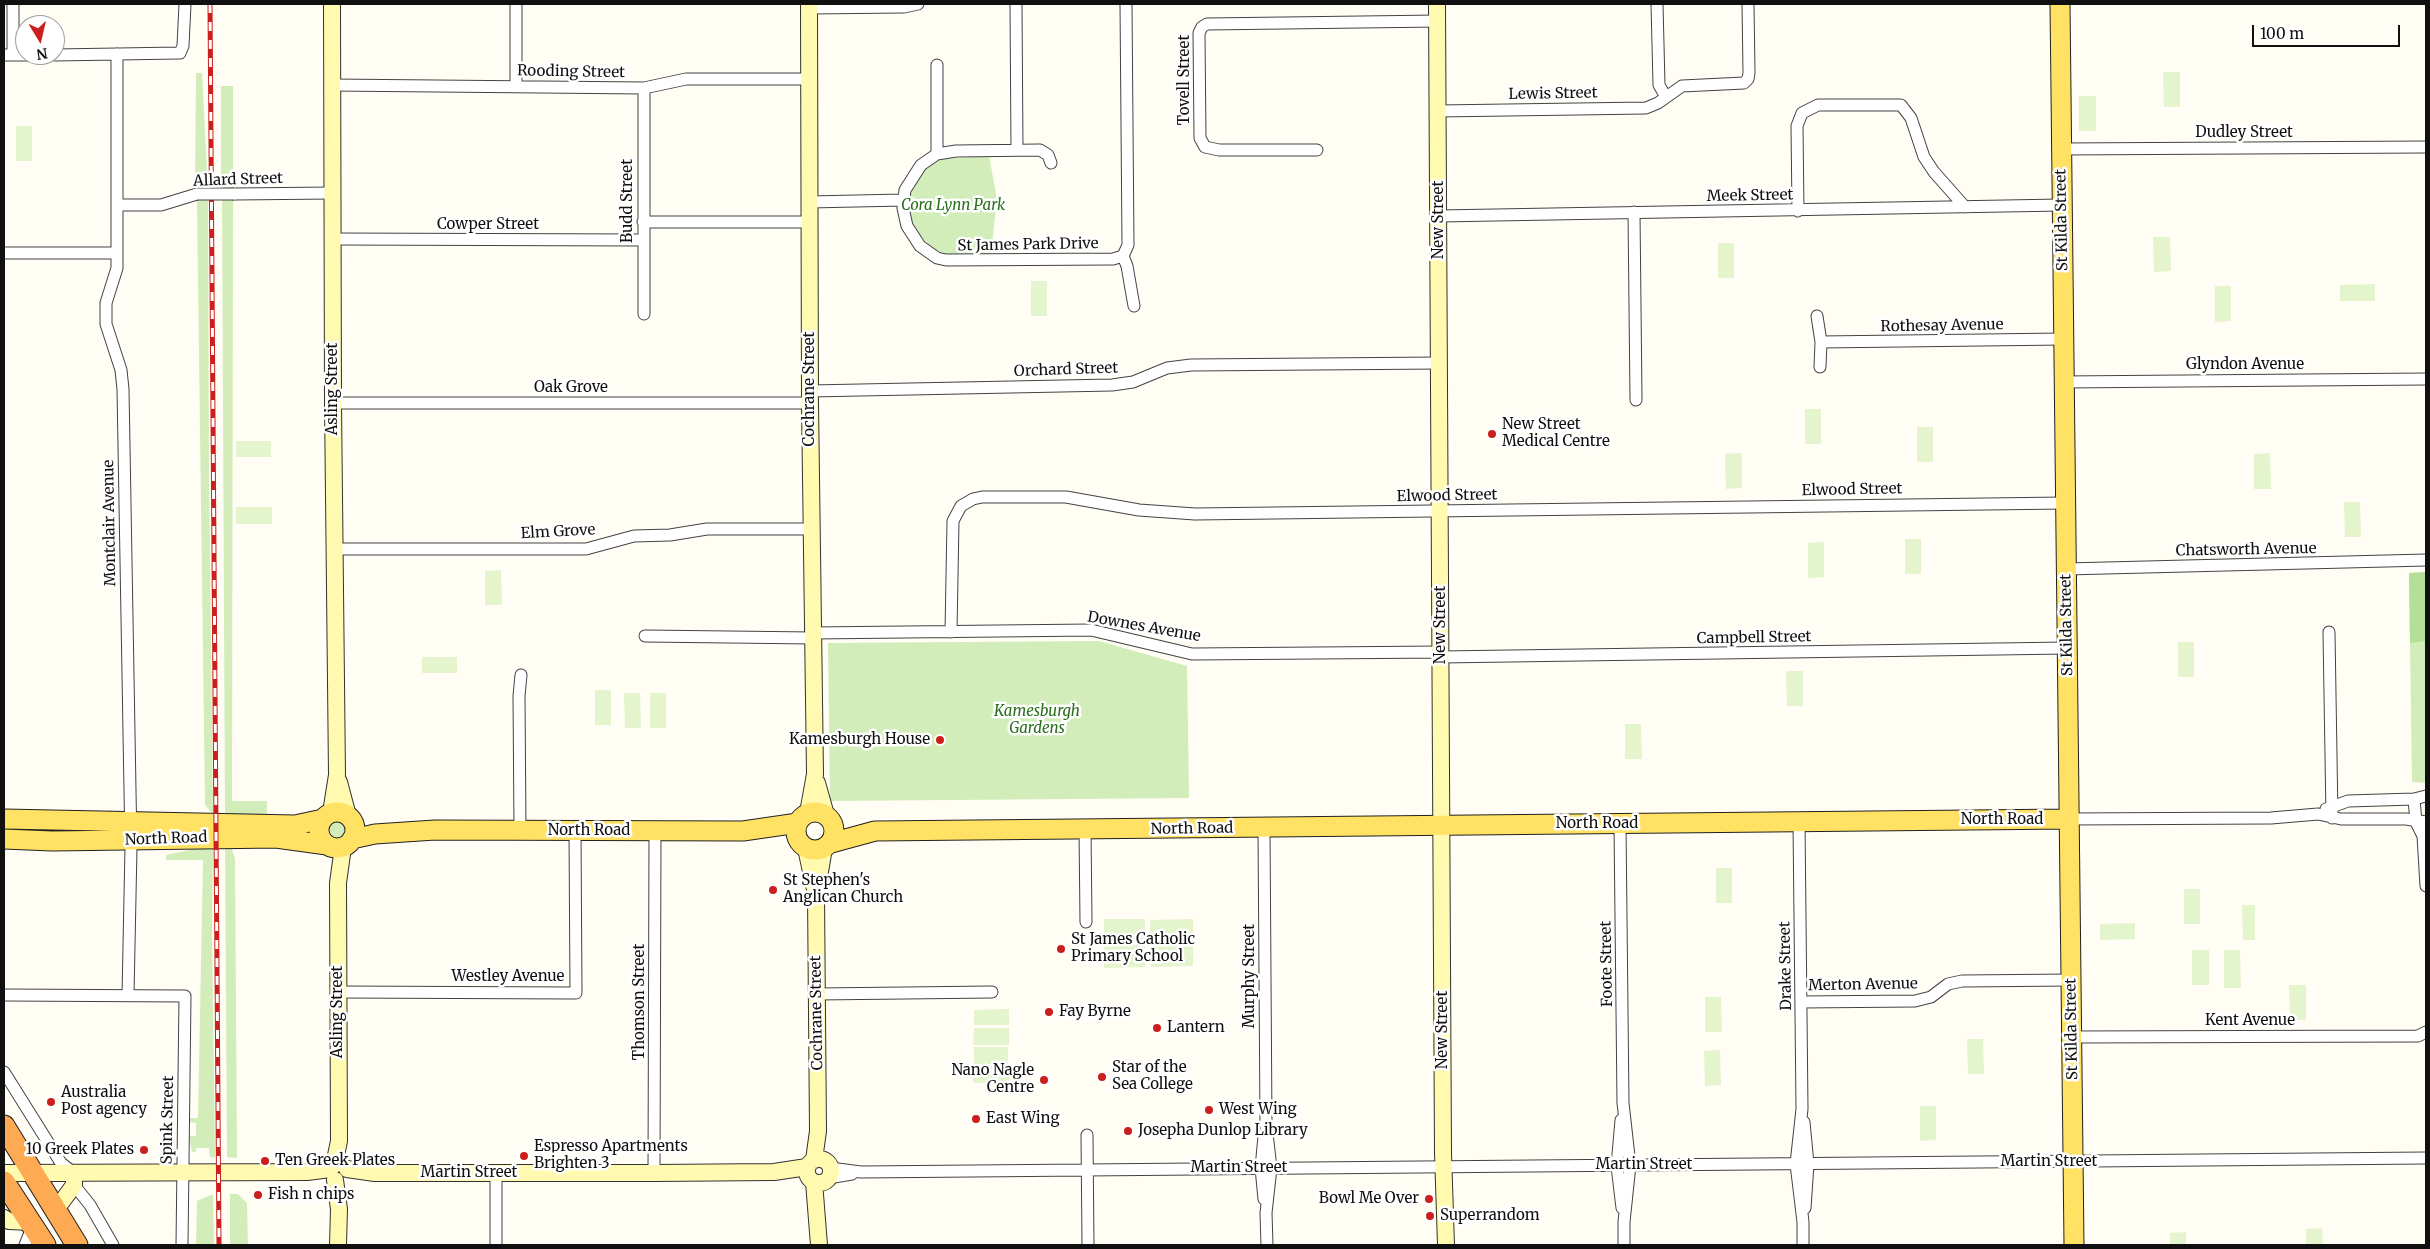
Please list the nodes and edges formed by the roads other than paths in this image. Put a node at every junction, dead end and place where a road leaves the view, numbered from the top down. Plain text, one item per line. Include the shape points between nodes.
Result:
1 (13, 4) edge
2 (185, 4) edge
3 (332, 4) edge
4 (516, 4) edge
5 (918, 4) edge
6 (1016, 4) edge
7 (1126, 4) edge
8 (1437, 4) edge
9 (1658, 4) edge
10 (1748, 4) edge
11 (2060, 4) edge
12 (809, 6) edge
13 (1438, 21) junction
14 (117, 54) junction
15 (9, 55) edge
16 (65, 55) edge
17 (936, 65) dead end
18 (809, 79) junction
19 (332, 85) junction
20 (516, 86) junction
21 (644, 88) junction
22 (1666, 97) junction
23 (1438, 111) junction
24 (2426, 147) edge
25 (2061, 149) junction
26 (1017, 150) junction
27 (1317, 150) dead end
28 (937, 154) junction
29 (1050, 163) dead end
30 (332, 194) junction
31 (903, 204) junction
32 (117, 205) junction
33 (2061, 205) junction
34 (1965, 207) junction
35 (809, 211) junction
36 (1798, 211) junction
37 (1634, 212) junction
38 (1439, 216) junction
39 (643, 222) junction
40 (332, 239) junction
41 (643, 240) junction
42 (4, 253) edge
43 (117, 253) junction
44 (1123, 256) junction
45 (1134, 306) dead end
46 (644, 314) dead end
47 (1817, 316) dead end
48 (2063, 339) junction
49 (1821, 342) junction
50 (1440, 363) junction
51 (1820, 367) dead end
52 (2426, 379) edge
53 (2063, 382) junction
54 (810, 397) junction
55 (1636, 400) dead end
56 (333, 403) junction
57 (2065, 503) junction
58 (1440, 511) junction
59 (811, 529) junction
60 (334, 549) junction
61 (2426, 560) edge
62 (2066, 569) junction
63 (951, 632) junction
64 (2329, 632) dead end
65 (812, 635) junction
66 (645, 636) dead end
67 (2067, 648) junction
68 (1441, 655) junction
69 (521, 676) dead end
70 (2426, 796) edge
71 (2414, 799) junction
72 (2332, 805) junction
73 (2318, 814) junction
74 (338, 816) junction
75 (2332, 818) junction
76 (4, 819) edge
77 (2068, 819) junction
78 (130, 822) junction
79 (1799, 822) junction
80 (2421, 822) edge
81 (1620, 824) junction
82 (1442, 826) junction
83 (1264, 828) junction
84 (1085, 829) junction
85 (435, 830) junction
86 (520, 830) junction
87 (575, 831) junction
88 (655, 831) junction
89 (815, 831) junction
90 (4, 839) edge
91 (130, 840) junction
92 (338, 844) junction
93 (2426, 886) edge
94 (1086, 922) dead end
95 (2071, 980) junction
96 (338, 992) junction
97 (992, 992) dead end
98 (817, 994) junction
99 (4, 995) edge
100 (128, 996) junction
101 (1801, 1002) junction
102 (2426, 1032) edge
103 (2072, 1037) junction
104 (4, 1072) edge
105 (1623, 1103) junction
106 (1802, 1109) junction
107 (4, 1126) edge
108 (1087, 1136) dead end
109 (2426, 1158) edge
110 (2073, 1162) junction
111 (1796, 1164) junction
112 (1808, 1164) junction
113 (1630, 1165) junction
114 (1444, 1166) junction
115 (1617, 1166) junction
116 (1266, 1168) junction
117 (1087, 1170) junction
118 (819, 1172) junction
119 (4, 1173) edge
120 (32, 1173) junction
121 (182, 1173) junction
122 (339, 1173) junction
123 (496, 1173) junction
124 (654, 1173) junction
125 (74, 1179) junction
126 (4, 1182) edge
127 (55, 1211) junction
128 (4, 1218) edge
129 (1624, 1222) junction
130 (1803, 1222) junction
131 (32, 1224) junction
132 (25, 1245) edge
133 (45, 1245) edge
134 (76, 1245) edge
135 (113, 1245) edge
136 (182, 1245) edge
137 (338, 1245) edge
138 (496, 1245) edge
139 (819, 1245) edge
140 (1088, 1245) edge
141 (1267, 1245) edge
142 (1446, 1245) edge
143 (1624, 1245) edge
144 (1803, 1245) edge
145 (2074, 1245) edge

1 - 15 street
2 - 14 street via 182,51
3 - 19 street, Asling Street
4 - 20 street
5 - 12 street via 904,7
6 - 26 street
7 - 44 street via 1128,244
8 - 13 street, New Street
9 - 22 street via 1659,85
10 - 22 street, Lewis Street via 1748,79 1738,85 1682,86
11 - 25 main road, St Kilda Street
12 - 18 street, Cochrane Street
13 - 23 street, New Street
13 - 27 street, Tovell Street via 1208,24 1202,27 1199,33 1202,143 1219,150
14 - 16 street
14 - 32 street, Montclair Avenue
17 - 28 street
18 - 21 street, Rooding Street via 686,79
18 - 35 street, Cochrane Street
19 - 20 street, Rooding Street
19 - 30 street, Asling Street
20 - 21 street, Rooding Street
21 - 39 street, Budd Street
22 - 23 street, Lewis Street via 1646,108
23 - 38 street, New Street
24 - 25 street, Dudley Street
25 - 33 main road, St Kilda Street
26 - 28 street
26 - 29 street via 1045,152
28 - 31 street via 914,174 905,190
30 - 32 street, Allard Street, bridge via 197,194 161,205
30 - 40 street, Asling Street
31 - 35 street
31 - 44 street, St James Park Drive via 907,226 920,246 937,258 1113,259
32 - 43 street, Montclair Avenue
33 - 34 street, Meek Street
33 - 48 main road, St Kilda Street
34 - 36 street, Meek Street
34 - 36 street via 1934,172 1924,156 1911,118 1901,105 1818,105 1802,113 1797,126
35 - 39 street
35 - 54 street, Cochrane Street
36 - 37 street, Meek Street
37 - 38 street, Meek Street
37 - 55 street
38 - 50 street, New Street
39 - 41 street, Budd Street
40 - 41 street, Cowper Street
40 - 56 street, Asling Street
41 - 46 street, Budd Street
42 - 43 street
43 - 78 street, Montclair Avenue via 106,303 106,324 121,370 123,389
44 - 45 street
47 - 49 street
48 - 49 street, Rothesay Avenue
48 - 53 main road, St Kilda Street
49 - 51 street
50 - 54 street, Orchard Street via 1191,365 1167,368 1133,382 1112,385
50 - 58 street, New Street
52 - 53 street, Glyndon Avenue
53 - 57 main road, St Kilda Street
54 - 56 street, Oak Grove
54 - 59 street, Cochrane Street
56 - 60 street, Asling Street
57 - 58 street, Elwood Street
57 - 62 main road, St Kilda Street
58 - 63 street, Elwood Street via 1195,514 1139,510 1066,497 973,499 957,511 952,529
58 - 68 street, New Street
59 - 60 street, Elm Grove via 707,529 634,536 586,549
59 - 65 street, Cochrane Street
60 - 74 street, Asling Street
61 - 62 street, Chatsworth Avenue
62 - 67 main road, St Kilda Street
63 - 65 street, Downes Avenue
63 - 68 street, Downes Avenue via 1091,630 1192,654
64 - 72 street
65 - 66 street, Downes Avenue
65 - 89 street, Cochrane Street
67 - 68 street, Campbell Street
67 - 77 main road, St Kilda Street
68 - 82 street, New Street
69 - 86 street
70 - 71 street, North Road
71 - 72 street, North Road via 2348,801
71 - 80 street
72 - 73 street, North Road
72 - 75 street
73 - 75 street, North Road
73 - 77 street, North Road via 2271,818
74 - 78 main road, North Road via 295,825
74 - 85 main road, North Road
74 - 92 main road via 355,828
74 - 92 main road via 319,830 323,841
75 - 80 street, North Road
76 - 78 main road, North Road
77 - 79 main road, North Road
77 - 95 main road, St Kilda Street
78 - 91 street, Montclair Avenue
79 - 81 main road, North Road
79 - 101 street, Drake Street
80 - 93 street
81 - 82 main road, North Road
81 - 105 street, Foote Street
82 - 83 main road, North Road
82 - 114 street, New Street
83 - 84 main road, North Road
83 - 116 street, Murphy Street
84 - 89 main road, North Road
84 - 94 street
85 - 86 main road, North Road
85 - 92 main road, North Road via 375,834
86 - 87 main road, North Road
87 - 88 main road, North Road
87 - 96 street, Westley Avenue via 576,993
88 - 89 main road, North Road
88 - 124 street, Thomson Street
89 - 98 street, Cochrane Street
90 - 91 main road, North Road
91 - 92 main road, North Road via 276,838
91 - 100 street, Montclair Avenue
92 - 96 street, Asling Street
95 - 101 street, Merton Avenue via 1962,981 1948,984 1931,997 1915,1001
95 - 103 main road, St Kilda Street
96 - 122 street, Asling Street
97 - 98 street
98 - 118 street, Cochrane Street
99 - 100 street
100 - 121 street, Spink Street via 186,996
101 - 106 street, Drake Street
102 - 103 street, Kent Avenue via 2418,1036
103 - 110 main road, St Kilda Street
104 - 125 street
105 - 113 street, Foote Street
105 - 115 street, Foote Street
106 - 111 street, Drake Street
106 - 112 street, Drake Street
107 - 120 highway
108 - 117 street
109 - 110 street, Martin Street
110 - 112 street, Martin Street
110 - 145 main road, St Kilda Street
111 - 112 street, Martin Street
111 - 113 street, Martin Street
111 - 130 street, Drake Street
112 - 130 street, Drake Street
113 - 115 street, Martin Street
113 - 129 street, Foote Street
114 - 115 street, Martin Street
114 - 116 street, Martin Street
114 - 142 street, New Street
115 - 129 street, Foote Street
116 - 117 street, Martin Street
116 - 141 street, Murphy Street
117 - 118 street, Martin Street
117 - 140 street
118 - 124 street, Martin Street
118 - 139 street, Cochrane Street
119 - 120 street, Martin Street
120 - 125 street, Martin Street
120 - 127 highway
121 - 122 street, Martin Street
121 - 125 street, Martin Street
121 - 136 street, Spink Street
122 - 123 street, Martin Street
122 - 137 street, Asling Street
123 - 124 street, Martin Street
123 - 138 street
125 - 127 street
125 - 135 street
126 - 131 highway
127 - 134 highway
128 - 131 street
129 - 143 street, Foote Street
130 - 144 street, Drake Street
131 - 132 street
131 - 133 highway

